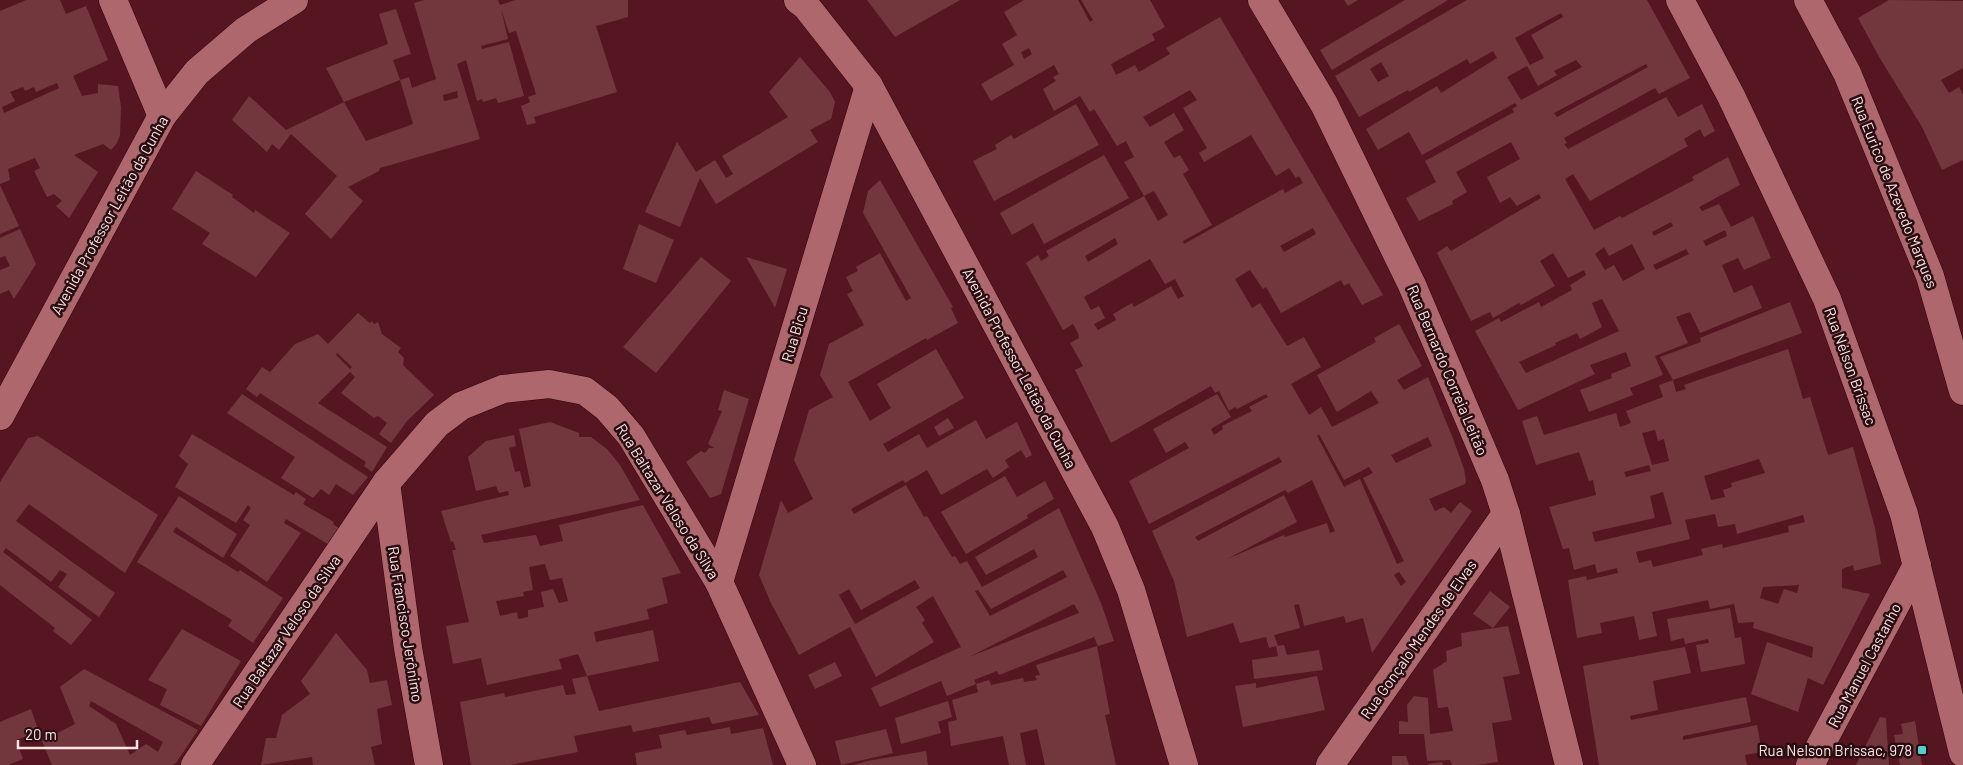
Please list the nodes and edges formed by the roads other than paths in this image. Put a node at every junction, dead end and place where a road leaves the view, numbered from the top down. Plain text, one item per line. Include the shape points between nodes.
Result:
1 (113, 0) edge
2 (294, 0) edge
3 (798, 0) edge
4 (1262, 0) edge
5 (1680, 0) edge
6 (1808, 0) edge
7 (869, 86) junction
8 (162, 116) junction
9 (1963, 391) edge
10 (0, 416) edge
11 (386, 483) junction
12 (1506, 514) junction
13 (1917, 565) junction
14 (719, 582) junction
15 (1962, 745) edge
16 (195, 765) edge
17 (429, 765) edge
18 (802, 765) edge
19 (1184, 765) edge
20 (1330, 765) edge
21 (1569, 765) edge
22 (1810, 765) edge

1 - 8 street
2 - 8 street, Avenida Professor Leitão da Cunha via 246,30 198,72
3 - 7 street, Avenida Professor Leitão da Cunha
4 - 12 street, Rua Bernardo Correia Leitão via 1324,104 1412,285 1496,480
5 - 13 street, Rua Nélson Brissac via 1731,96 1827,299 1904,514
6 - 9 street, Rua Eurico de Azevedo Marques via 1847,73 1930,276
7 - 14 street, Rua Bicu
7 - 19 street, Avenida Professor Leitão da Cunha via 1105,527 1131,590
8 - 10 street, Avenida Professor Leitão da Cunha
11 - 14 street, Rua Baltazar Veloso da Silva via 437,424 461,406 503,389 550,384 585,391 607,408 631,436
11 - 16 street, Rua Baltazar Veloso da Silva
11 - 17 street, Rua Francisco Jerônimo via 408,648
12 - 20 street, Rua Gonçalo Mendes de Elvas
12 - 21 street, Rua Bernardo Correia Leitão
13 - 15 street, Rua Nélson Brissac
13 - 22 street, Rua Manuel Castanho
14 - 18 street, Rua Baltazar Veloso da Silva

